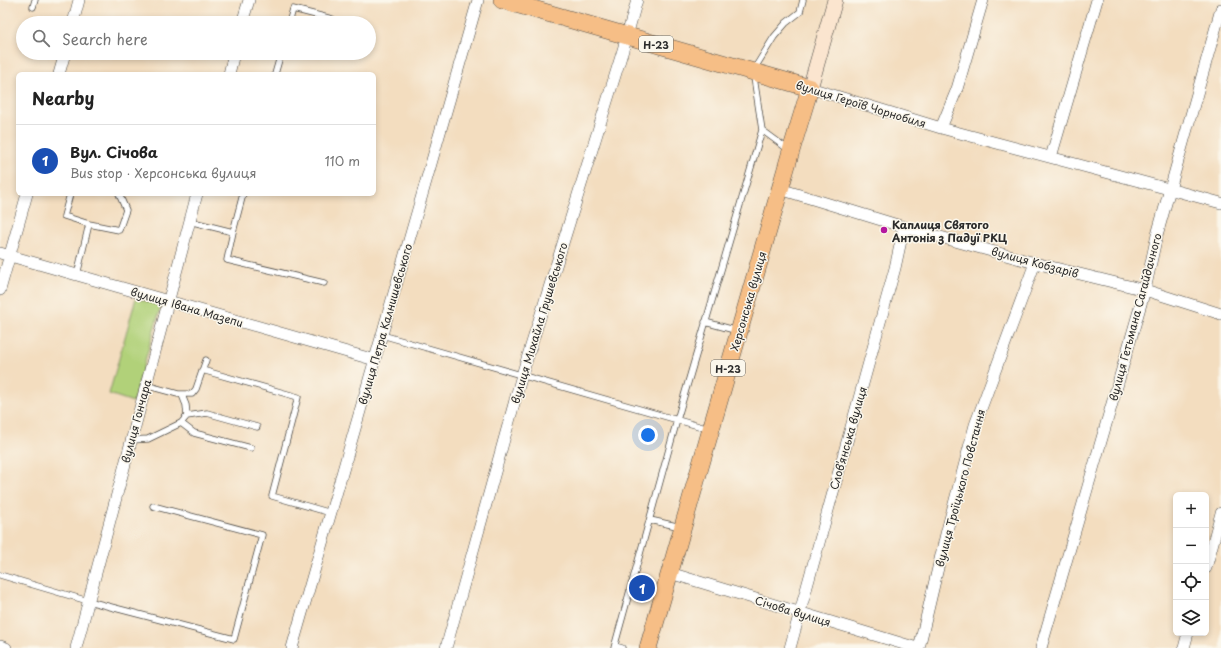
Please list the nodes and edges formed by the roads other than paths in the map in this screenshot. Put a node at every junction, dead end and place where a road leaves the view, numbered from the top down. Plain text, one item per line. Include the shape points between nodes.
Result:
1 (35, 0) edge
2 (79, 0) edge
3 (249, 0) edge
4 (478, 0) edge
5 (502, 0) edge
6 (637, 0) edge
7 (803, 0) edge
8 (835, 0) edge
9 (984, 0) edge
10 (1097, 0) edge
11 (33, 7) dead end
12 (1221, 9) edge
13 (75, 16) edge
14 (246, 16) edge
15 (291, 16) edge
16 (321, 16) edge
17 (627, 35) junction
18 (63, 60) edge
19 (232, 60) edge
20 (279, 60) edge
21 (754, 71) junction
22 (60, 72) edge
23 (229, 72) edge
24 (276, 72) edge
25 (810, 88) junction
26 (941, 128) junction
27 (762, 130) junction
28 (791, 151) junction
29 (1051, 157) junction
30 (780, 189) junction
31 (1170, 190) junction
32 (26, 196) edge
33 (69, 196) edge
34 (120, 196) edge
35 (196, 196) edge
36 (242, 196) edge
37 (1221, 203) edge
38 (189, 221) junction
39 (89, 224) junction
40 (904, 227) junction
41 (233, 232) junction
42 (5, 255) edge
43 (1035, 264) junction
44 (77, 275) junction
45 (324, 283) dead end
46 (0, 290) edge
47 (1145, 290) junction
48 (168, 301) junction
49 (1221, 314) edge
50 (705, 322) junction
51 (739, 332) junction
52 (382, 335) junction
53 (206, 360) dead end
54 (375, 360) junction
55 (202, 370) junction
56 (522, 375) junction
57 (146, 385) junction
58 (182, 395) junction
59 (187, 416) junction
60 (677, 420) junction
61 (181, 423) junction
62 (258, 427) dead end
63 (711, 429) junction
64 (131, 440) junction
65 (251, 448) dead end
66 (153, 506) dead end
67 (331, 513) junction
68 (1221, 513) edge
69 (650, 520) junction
70 (683, 527) junction
71 (1207, 564) edge
72 (670, 573) junction
73 (0, 575) edge
74 (88, 601) junction
75 (800, 613) junction
76 (1187, 636) edge
77 (0, 646) edge
78 (614, 647) edge
79 (6, 648) edge
80 (76, 648) edge
81 (292, 648) edge
82 (446, 648) edge
83 (622, 648) edge
84 (648, 648) edge
85 (790, 648) edge
86 (918, 648) edge
87 (1041, 648) edge
88 (1184, 648) edge

1 - 11 lane
2 - 13 street
3 - 14 street
4 - 52 street, вулиця Петра Калнишевського
5 - 17 main road, вулиця Героїв Чорнобиля / Н-23
6 - 17 street, вулиця Михайла Грушевського
7 - 21 lane via 800,12 774,37
8 - 25 main road, Херсонська вулиця
9 - 26 street via 957,89
10 - 29 street
12 - 31 street, вулиця Гетьмана Сагайдачного
15 - 16 lane via 293,8
17 - 21 main road, вулиця Героїв Чорнобиля / Н-23
17 - 56 street, вулиця Михайла Грушевського
18 - 22 street
19 - 23 street
20 - 24 lane
21 - 25 main road, вулиця Героїв Чорнобиля / Н-23
21 - 27 lane
25 - 26 street, вулиця Героїв Чорнобиля
25 - 28 main road, Херсонська вулиця / Н-23
26 - 29 street, вулиця Героїв Чорнобиля
27 - 28 lane
27 - 50 lane
28 - 30 main road, Херсонська вулиця / Н-23
29 - 31 street, вулиця Героїв Чорнобиля
30 - 40 street, вулиця Кобзарів
30 - 51 main road, Херсонська вулиця / Н-23
31 - 37 street, вулиця Героїв Чорнобиля
31 - 47 street, вулиця Гетьмана Сагайдачного
32 - 42 street
33 - 39 lane via 64,216
34 - 39 lane via 126,210 119,230
35 - 38 street, вулиця Гончара
36 - 41 lane
38 - 41 lane
38 - 48 street, вулиця Гончара
39 - 44 lane
40 - 43 street, вулиця Кобзарів
40 - 75 street, Словʼянська вулиця
41 - 45 lane via 227,260
42 - 44 street, вулиця Івана Мазепи
42 - 46 street
43 - 47 street, вулиця Кобзарів
43 - 86 street, вулиця Троїцького Повстання via 975,425
44 - 48 street, вулиця Івана Мазепи
47 - 49 street, вулиця Кобзарів
47 - 87 street, вулиця Гетьмана Сагайдачного
48 - 54 street, вулиця Івана Мазепи
48 - 57 street, вулиця Гончара
50 - 51 lane
50 - 60 lane
51 - 63 main road, Херсонська вулиця / Н-23
52 - 54 street, вулиця Петра Калнишевського
52 - 56 lane
53 - 55 lane
54 - 67 street, вулиця Петра Калнишевського
55 - 58 lane via 196,389 192,394
55 - 67 lane via 298,397 272,496
56 - 60 lane
56 - 82 street, вулиця Михайла Грушевського
57 - 58 lane
57 - 64 street, вулиця Гончара
58 - 59 lane
59 - 61 lane
59 - 62 lane via 207,413
60 - 63 lane
60 - 69 lane
61 - 64 lane via 148,439
61 - 65 lane via 194,433
63 - 70 main road, Херсонська вулиця / Н-23
64 - 74 street, вулиця Гончара
66 - 74 lane via 262,535 234,639
67 - 81 street, вулиця Петра Калнишевського
68 - 71 street
69 - 70 lane
69 - 78 lane
70 - 72 main road, Херсонська вулиця / Н-23
72 - 75 street, Січова вулиця
72 - 84 main road, Херсонська вулиця / Н-23
73 - 74 lane
74 - 80 street, вулиця Гончара
75 - 85 street, Словʼянська вулиця
75 - 86 street, Січова вулиця
76 - 88 street
77 - 79 street
78 - 83 lane

